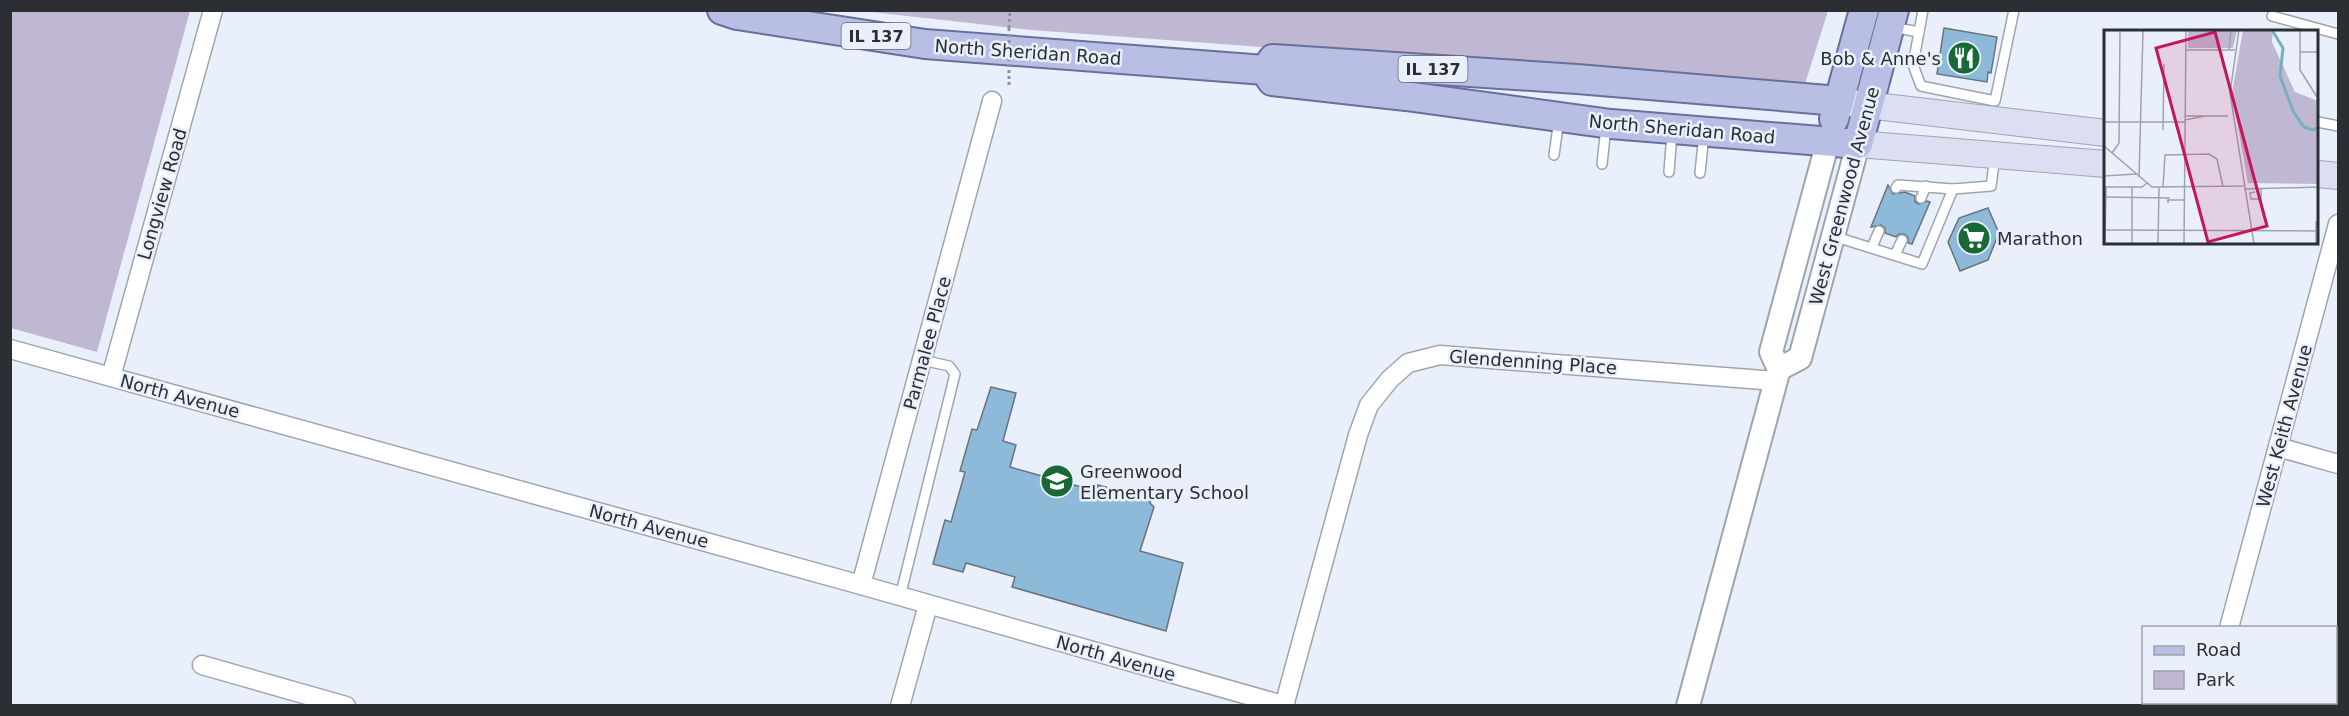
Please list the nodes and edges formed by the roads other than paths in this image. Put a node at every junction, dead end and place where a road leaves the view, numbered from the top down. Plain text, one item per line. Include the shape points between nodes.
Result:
1 (213, 10) edge
2 (722, 10) edge
3 (1864, 10) edge
4 (1923, 10) edge
5 (2014, 10) edge
6 (2272, 16) dead end
7 (1892, 18) edge
8 (1919, 32) junction
9 (2338, 34) edge
10 (1265, 70) junction
11 (992, 101) dead end
12 (1839, 101) junction
13 (1869, 105) junction
14 (1961, 105) junction
15 (1559, 117) junction
16 (2319, 122) edge
17 (1607, 123) junction
18 (2338, 126) edge
19 (1672, 129) junction
20 (1704, 131) junction
21 (2104, 133) edge
22 (1828, 141) junction
23 (1858, 144) junction
24 (1554, 155) dead end
25 (1995, 156) junction
26 (1602, 164) dead end
27 (2104, 164) edge
28 (1669, 172) dead end
29 (1700, 173) dead end
30 (2319, 174) edge
31 (2338, 176) edge
32 (1926, 186) junction
33 (1896, 188) dead end
34 (1953, 189) junction
35 (1921, 198) dead end
36 (2338, 224) edge
37 (1879, 231) dead end
38 (1833, 236) junction
39 (1902, 240) dead end
40 (1872, 247) junction
41 (1895, 255) junction
42 (10, 349) edge
43 (922, 360) junction
44 (1778, 375) junction
45 (111, 377) junction
46 (2278, 447) junction
47 (2338, 464) edge
48 (861, 585) junction
49 (900, 597) junction
50 (928, 605) junction
51 (2229, 626) edge
52 (202, 665) dead end
53 (346, 705) edge
54 (900, 705) edge
55 (1285, 705) edge
56 (1688, 705) edge

1 - 45 street, Longview Road
2 - 10 main road, North Sheridan Road / IL 137 via 925,44
3 - 12 main road
4 - 8 lane
5 - 14 lane via 1995,101
6 - 9 lane
7 - 8 lane
7 - 13 main road, West Greenwood Avenue
8 - 14 lane via 1913,65 1921,86
10 - 12 main road, North Sheridan Road / IL 137 via 1273,59
10 - 15 main road, North Sheridan Road / IL 137 via 1272,81
11 - 43 street, Parmalee Place
12 - 13 main road, North Sheridan Road
12 - 22 main road
13 - 14 main road, North Sheridan Road
13 - 23 main road, West Greenwood Avenue
14 - 21 main road, North Sheridan Road
15 - 17 main road, North Sheridan Road / IL 137
15 - 24 lane
16 - 18 lane
17 - 19 main road, North Sheridan Road / IL 137
17 - 26 lane
19 - 20 main road, North Sheridan Road / IL 137
19 - 28 lane
20 - 22 main road, North Sheridan Road / IL 137
20 - 29 lane
22 - 23 main road, North Sheridan Road / IL 137
22 - 44 street, West Greenwood Avenue via 1771,352
23 - 25 main road, North Sheridan Road
23 - 38 street, West Greenwood Avenue
25 - 27 main road, North Sheridan Road
25 - 34 lane via 1991,186
30 - 31 main road
32 - 33 lane
32 - 34 lane
32 - 35 lane
34 - 41 lane via 1922,264
36 - 46 street, West Keith Avenue
37 - 40 lane
38 - 40 lane
38 - 44 street, West Greenwood Avenue via 1800,358
39 - 41 lane
40 - 41 lane
42 - 45 street, North Avenue
43 - 48 street, Parmalee Place
43 - 49 lane via 949,366 955,374
44 - 55 street, Glendenning Place via 1440,355 1408,363 1369,405 1358,435
44 - 56 street, West Greenwood Avenue
45 - 48 street, North Avenue
46 - 47 street
46 - 51 street, West Keith Avenue
48 - 49 street, North Avenue
49 - 50 street, North Avenue
50 - 54 street
50 - 55 street, North Avenue
52 - 53 street

